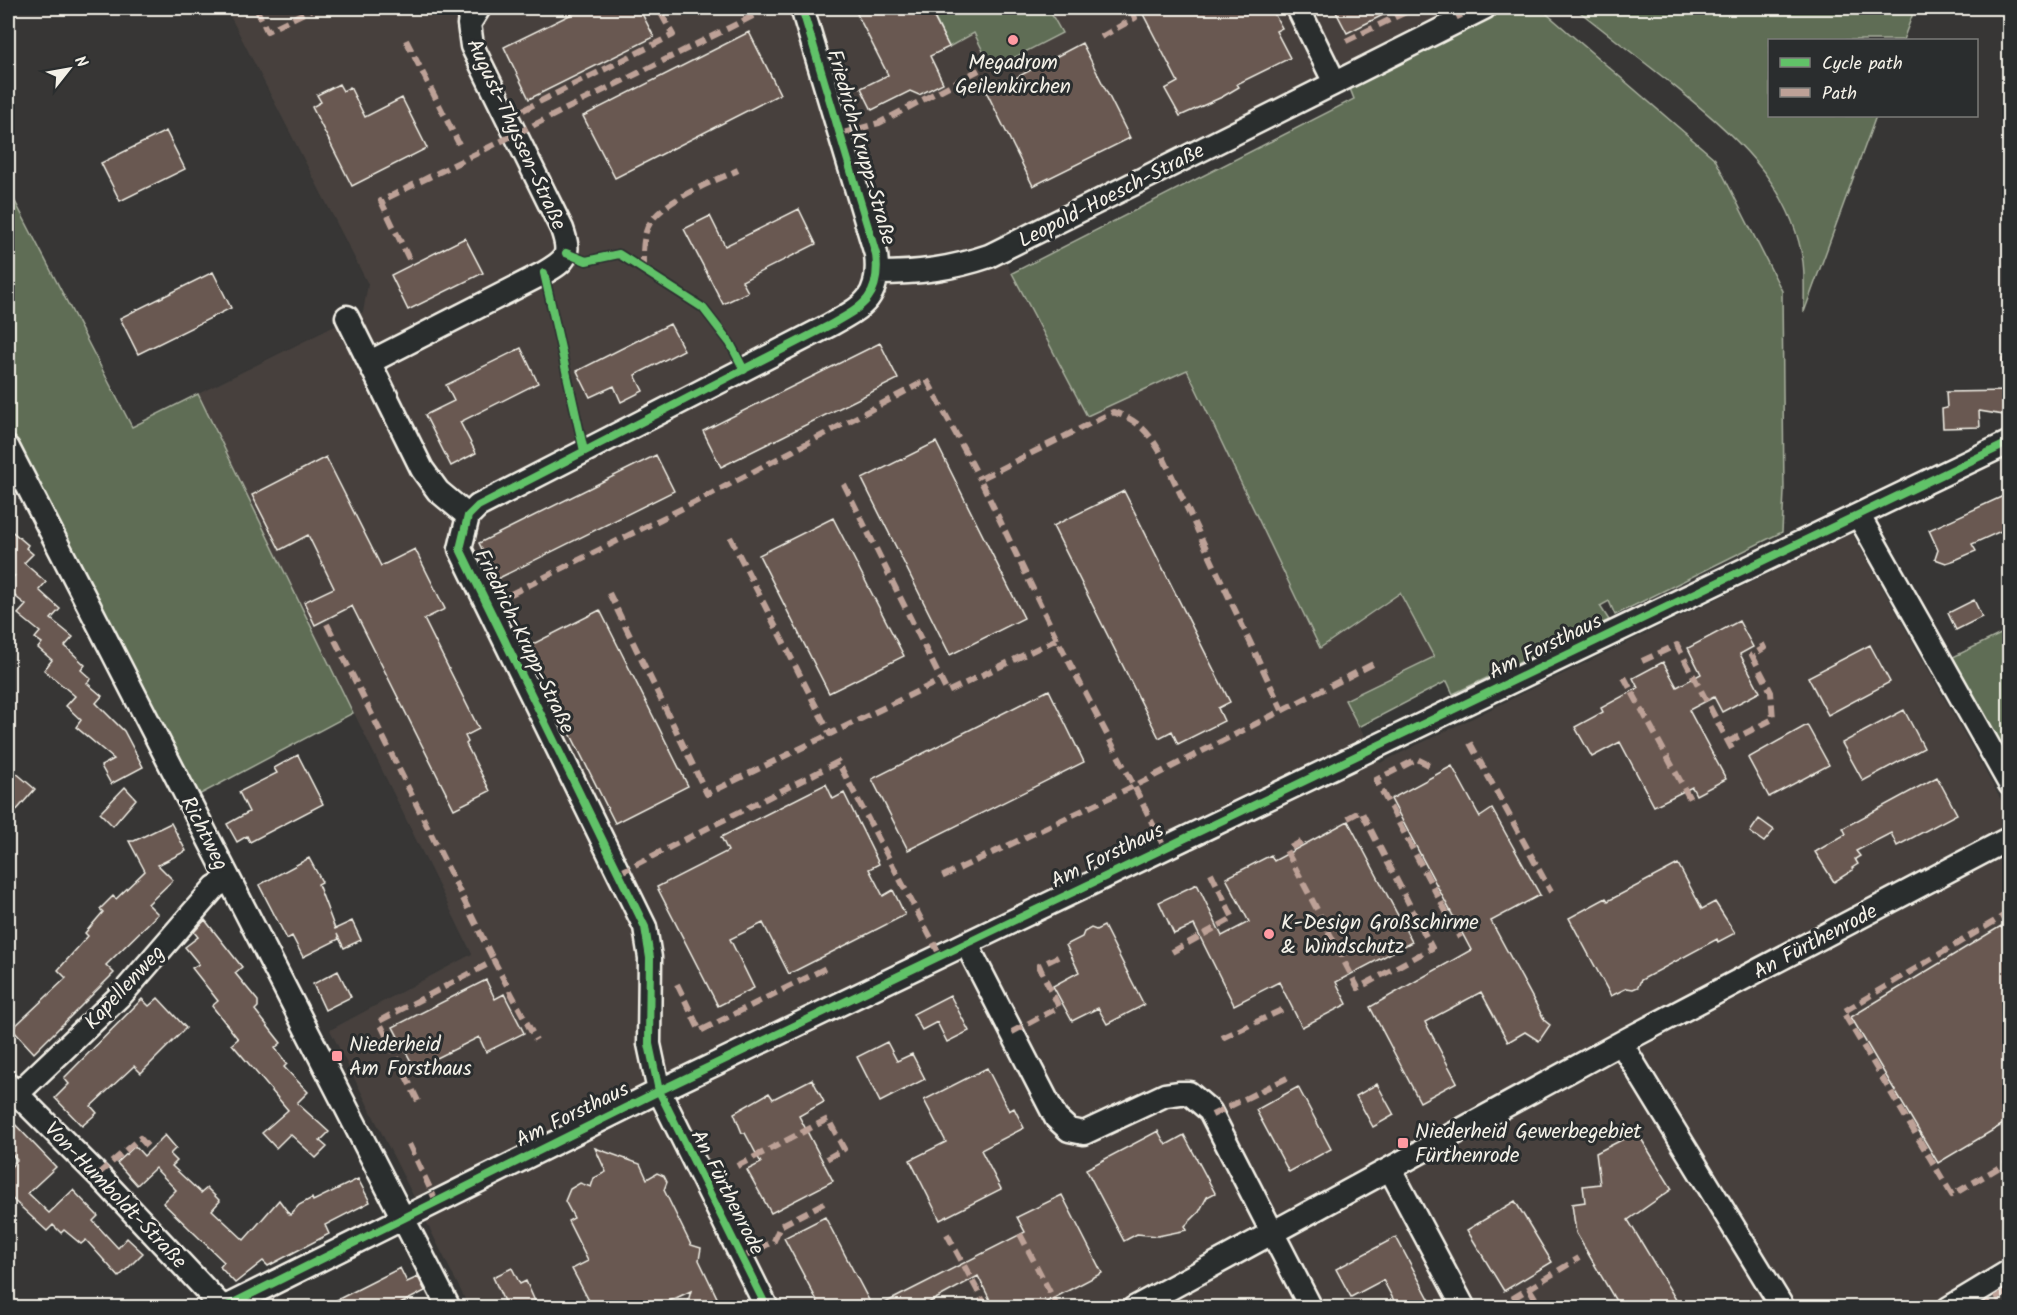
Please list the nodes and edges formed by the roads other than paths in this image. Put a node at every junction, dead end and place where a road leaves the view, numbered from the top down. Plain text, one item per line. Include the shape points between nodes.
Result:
1 (479, 8) edge
2 (802, 8) edge
3 (1298, 8) edge
4 (1484, 8) edge
5 (1335, 83) junction
6 (878, 273) junction
7 (347, 317) dead end
8 (370, 362) junction
9 (2010, 442) edge
10 (8, 448) edge
11 (468, 516) junction
12 (1860, 516) junction
13 (2010, 784) edge
14 (2010, 838) edge
15 (229, 879) junction
16 (967, 945) junction
17 (1621, 1042) junction
18 (12, 1090) edge
19 (659, 1091) junction
20 (1390, 1169) junction
21 (402, 1218) junction
22 (1272, 1233) junction
23 (2010, 1271) edge
24 (1146, 1305) edge
25 (223, 1308) edge
26 (448, 1308) edge
27 (767, 1308) edge
28 (1311, 1308) edge
29 (1464, 1308) edge
30 (1783, 1308) edge
31 (1949, 1308) edge

1 - 8 street, August-Thyssen-Straße via 469,24 472,46 562,229 566,256 561,264
2 - 6 street, Friedrich-Krupp-Straße via 876,254
3 - 5 street
4 - 5 street, Leopold-Hoesch-Straße
5 - 6 street, Leopold-Hoesch-Straße via 989,256 958,267
6 - 11 street, Friedrich-Krupp-Straße via 870,299 860,308 478,506
7 - 8 street
8 - 11 street via 422,469 438,490
9 - 12 street, Am Forsthaus
10 - 15 street, Richtweg
11 - 19 street, Friedrich-Krupp-Straße via 460,549 472,578 645,927 650,958 649,1044
12 - 13 street
12 - 16 street, Am Forsthaus via 1024,914
14 - 17 street, An Fürthenrode
15 - 18 street, Kapellenweg via 215,887 123,993
15 - 21 street, Richtweg
16 - 19 street, Am Forsthaus
16 - 22 street via 1056,1118 1069,1130 1084,1133 1165,1095 1189,1093 1210,1111
17 - 20 street, An Fürthenrode
17 - 30 street
18 - 25 street, Von-Humboldt-Straße
19 - 21 street, Am Forsthaus
19 - 27 street, An Fürthenrode
20 - 22 street, An Fürthenrode
20 - 29 street
21 - 25 street, Am Forsthaus
21 - 26 street
22 - 24 street, An Fürthenrode
22 - 28 street
23 - 31 street

